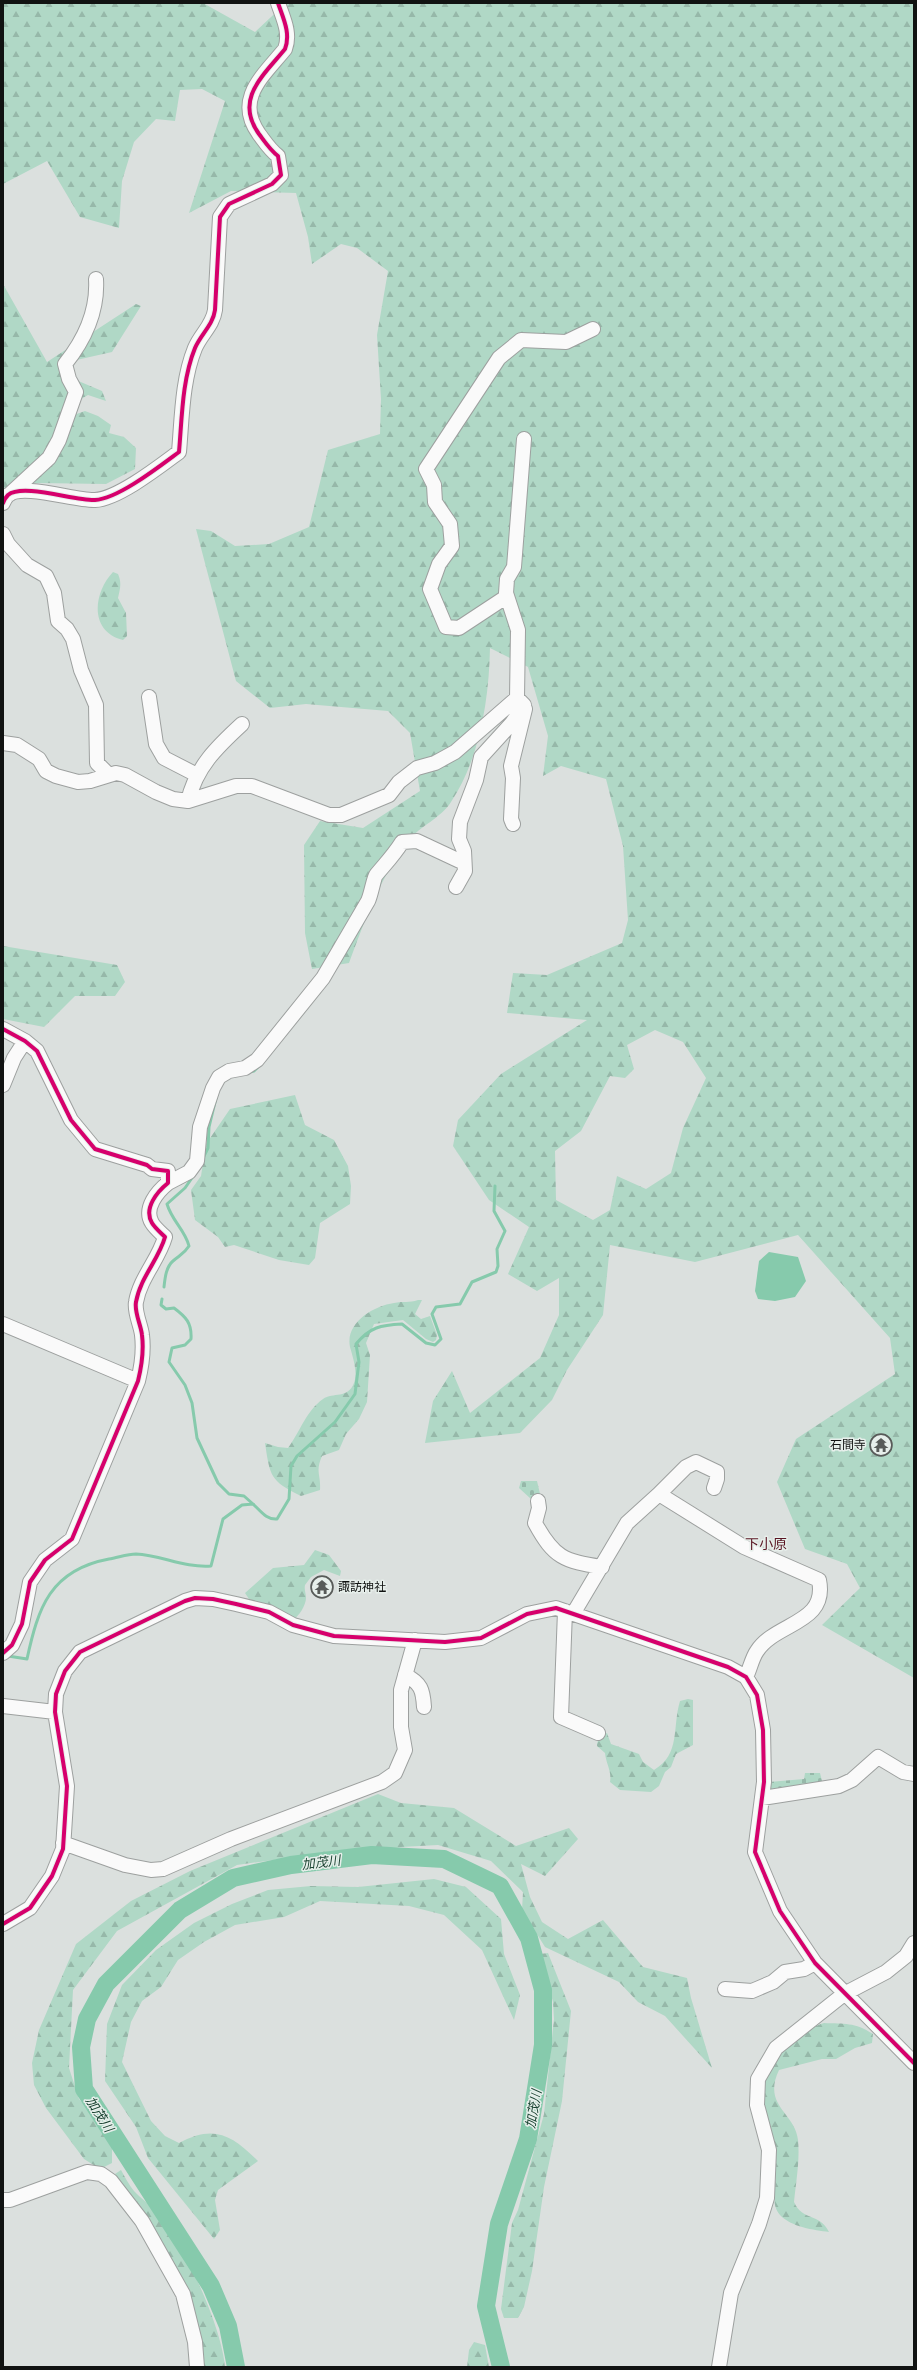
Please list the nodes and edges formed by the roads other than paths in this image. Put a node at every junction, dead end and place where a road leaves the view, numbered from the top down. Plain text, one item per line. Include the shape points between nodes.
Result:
1 (278, 3) edge
2 (96, 279) dead end
3 (593, 329) dead end
4 (524, 439) dead end
5 (6, 498) edge
6 (3, 534) edge
7 (506, 597) junction
8 (149, 698) dead end
9 (521, 701) junction
10 (242, 724) dead end
11 (3, 743) edge
12 (109, 775) junction
13 (197, 775) junction
14 (188, 801) junction
15 (513, 824) dead end
16 (464, 863) junction
17 (456, 887) dead end
18 (3, 1029) edge
19 (25, 1040) junction
20 (3, 1085) edge
21 (168, 1183) junction
22 (3, 1324) edge
23 (138, 1381) junction
24 (714, 1488) dead end
25 (659, 1494) junction
26 (538, 1502) dead end
27 (602, 1567) junction
28 (569, 1613) junction
29 (415, 1640) junction
30 (3, 1654) edge
31 (405, 1675) junction
32 (746, 1677) junction
33 (3, 1706) edge
34 (424, 1707) dead end
35 (55, 1712) junction
36 (598, 1733) dead end
37 (914, 1774) edge
38 (762, 1798) junction
39 (63, 1843) junction
40 (3, 1924) edge
41 (914, 1943) edge
42 (815, 1963) junction
43 (725, 1989) dead end
44 (844, 1994) junction
45 (914, 2063) edge
46 (3, 2200) edge
47 (197, 2367) edge
48 (719, 2367) edge

1 - 5 street via 289,36 288,42 253,89 250,121 271,151 278,156 281,175 272,184 229,204 220,217 215,314 196,348 184,392 179,452 111,497 95,500 32,491
2 - 5 street via 97,299 92,314 79,346 65,364 76,392 59,440 49,458
3 - 7 street via 566,342 521,340 498,358 426,469 434,485 435,502 450,524 452,546 439,564 430,589 446,627 458,628
4 - 7 street via 514,567 507,579
6 - 12 street via 8,544 27,565 46,576 54,593 58,621 67,628 73,640 81,670 96,705 97,763
7 - 9 street via 518,630
8 - 13 street via 156,744 164,758
9 - 14 street via 455,752 435,763 417,768 399,782 389,795 341,815 329,815 252,786 236,786
9 - 15 street via 526,710 511,766
9 - 16 street via 512,723 480,757 476,780 460,822 459,839 464,851
10 - 13 street via 213,752
11 - 12 street via 17,745 39,759 46,770 56,776 78,782 97,780
12 - 14 street via 124,775 173,799
13 - 14 street via 192,783
16 - 17 street via 465,871
16 - 21 street via 417,840 402,842 393,858 375,876 368,901 323,978 257,1060 245,1068 229,1071 219,1077 212,1088 200,1127 197,1161 189,1172
18 - 19 street
19 - 20 street
19 - 21 street via 37,1051 71,1120 95,1149 147,1165 152,1170 168,1171
21 - 23 street via 158,1191 150,1212 151,1222 165,1237 135,1302 144,1358
22 - 23 street
23 - 30 street via 82,1519 72,1539 44,1560 30,1582 22,1624 12,1645
24 - 25 street via 718,1479 717,1472 696,1462 686,1467
25 - 27 street via 628,1523
25 - 32 street via 744,1547 819,1580 822,1592 812,1614 769,1639 757,1651
26 - 27 street via 535,1523 555,1553 574,1563
27 - 28 street
28 - 29 street via 556,1608 526,1614 481,1638 445,1642
28 - 32 street via 728,1667
28 - 36 street via 561,1717
29 - 31 street
29 - 35 street via 334,1636 293,1625 269,1612 221,1600 195,1598 80,1652 60,1682
31 - 34 street via 419,1683 423,1689
31 - 39 street via 401,1690 401,1727 405,1750 395,1773 382,1782 231,1839 163,1869 151,1870 125,1865
32 - 38 street via 757,1694 763,1730
33 - 35 street
35 - 39 street via 67,1786
37 - 38 street via 902,1772 878,1757 852,1780 839,1786
38 - 42 street via 755,1852 780,1910
39 - 40 street via 52,1876 30,1908
41 - 44 street via 906,1956 886,1972
42 - 43 street via 804,1969 786,1972 773,1982 752,1991
42 - 44 street
44 - 45 street
44 - 48 street via 776,2048 758,2079 757,2105 769,2150 767,2198 731,2293
46 - 47 street via 10,2200 87,2172 101,2174 111,2181 142,2221 183,2294 195,2342

